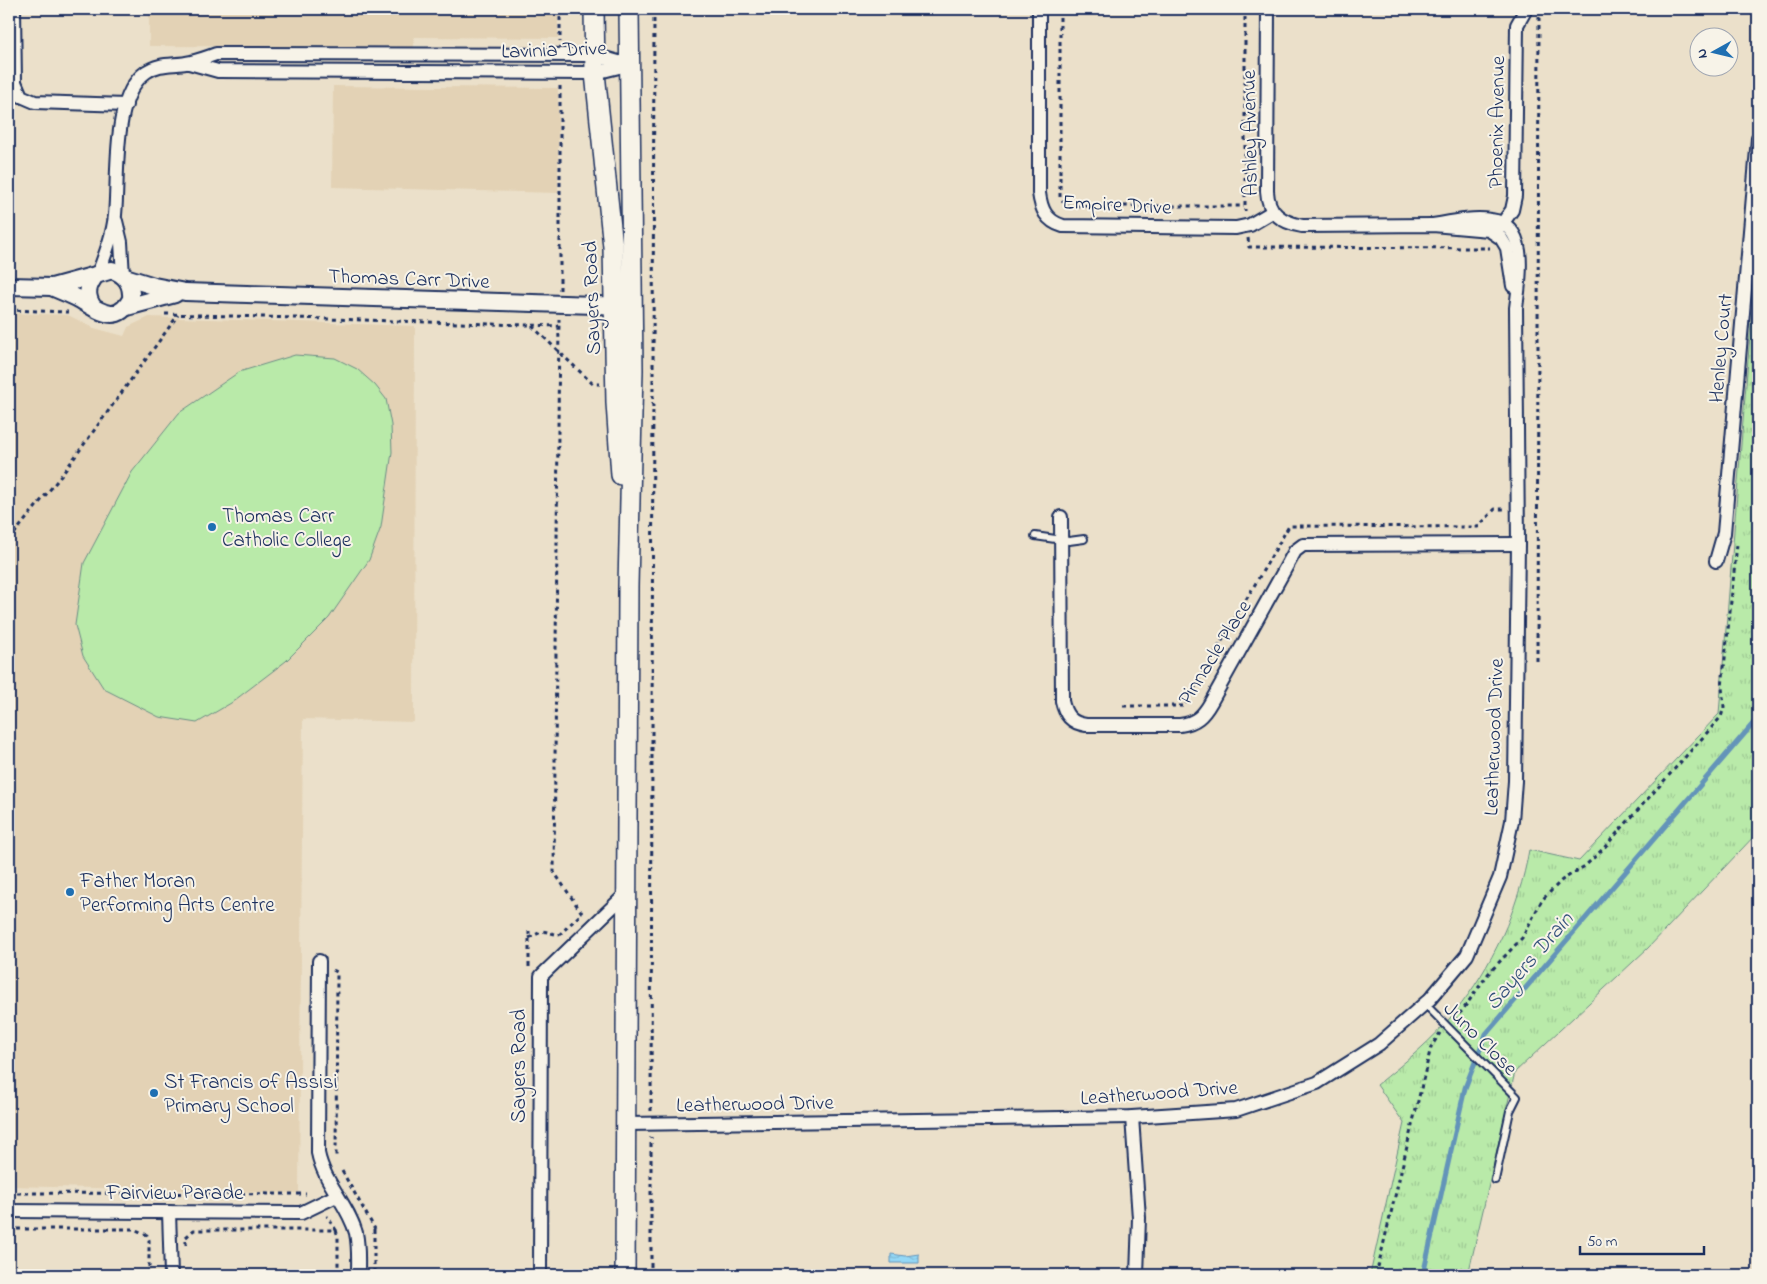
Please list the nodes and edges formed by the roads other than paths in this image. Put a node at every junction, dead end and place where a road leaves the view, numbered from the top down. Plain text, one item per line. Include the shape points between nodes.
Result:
1 (14, 9) edge
2 (594, 9) edge
3 (629, 9) edge
4 (1039, 9) edge
5 (1268, 9) edge
6 (1526, 9) edge
7 (11, 57) edge
8 (189, 63) junction
9 (595, 64) junction
10 (629, 65) junction
11 (12, 76) edge
12 (126, 105) junction
13 (1758, 138) edge
14 (1272, 212) junction
15 (115, 216) junction
16 (1499, 229) junction
17 (97, 274) junction
18 (124, 276) junction
19 (9, 286) edge
20 (52, 287) junction
21 (185, 292) junction
22 (623, 306) junction
23 (127, 307) junction
24 (94, 308) junction
25 (1061, 517) dead end
26 (1035, 536) dead end
27 (1084, 539) dead end
28 (1060, 540) junction
29 (1518, 544) junction
30 (1716, 561) dead end
31 (628, 586) junction
32 (627, 893) junction
33 (319, 961) road end
34 (1425, 1004) junction
35 (1132, 1117) junction
36 (626, 1124) junction
37 (1494, 1180) dead end
38 (336, 1196) junction
39 (9, 1210) edge
40 (169, 1212) junction
41 (171, 1275) edge
42 (358, 1275) edge
43 (540, 1275) edge
44 (625, 1275) edge
45 (1137, 1275) edge

1 - 7 street
2 - 9 main road, Sayers Road
3 - 10 main road, Sayers Road
4 - 14 street, Empire Drive via 1039,193 1048,218 1063,226 1236,228 1247,226
5 - 14 street, Ashley Avenue via 1267,191
6 - 16 street, Phoenix Avenue via 1517,25 1516,196 1512,210
7 - 11 street
8 - 9 street, Lavinia Drive via 216,54
8 - 9 street, Lavinia Drive via 218,71 560,72
8 - 12 street, Lavinia Drive via 160,66 144,74
9 - 10 street, Lavinia Drive
9 - 22 main road, Sayers Road via 612,247
10 - 22 main road, Sayers Road
11 - 12 street via 16,89 29,100
12 - 15 street, Lavinia Drive via 117,160
13 - 30 street, Henley Court via 1724,533
14 - 16 street, Ashley Avenue via 1282,220 1302,226 1433,224
15 - 17 street, Lavinia Drive
15 - 18 street, Lavinia Drive
16 - 29 street, Leatherwood Drive via 1513,248 1520,270 1516,308
17 - 18 street via 112,270
17 - 20 street
17 - 24 street via 88,290
18 - 21 street, Thomas Carr Drive
18 - 23 street via 132,292
19 - 20 street
20 - 24 street
21 - 22 street, Thomas Carr Drive
21 - 23 street, Thomas Carr Drive
22 - 31 main road, Sayers Road via 616,385
22 - 31 main road, Sayers Road via 633,370
23 - 24 street via 110,314
25 - 28 street, Pinnacle Place
26 - 28 lane
27 - 28 lane
28 - 29 street, Pinnacle Place via 1062,701 1067,717 1082,725 1180,725 1200,717 1287,570 1301,555 1331,545
29 - 34 street, Leatherwood Drive via 1512,822 1500,877 1467,955
31 - 32 main road, Sayers Road
32 - 36 main road, Sayers Road
32 - 43 street, Sayers Road via 541,976
33 - 38 street via 318,1153 321,1168
34 - 35 street, Leatherwood Drive via 1379,1044 1316,1084 1236,1110
34 - 37 lane, Juno Close via 1517,1097 1510,1111
35 - 36 street, Leatherwood Drive
35 - 45 street via 1139,1218
36 - 44 main road, Sayers Road
38 - 40 street, Fairview Parade via 301,1212
38 - 42 street via 356,1232
39 - 40 street, Fairview Parade
40 - 41 street

